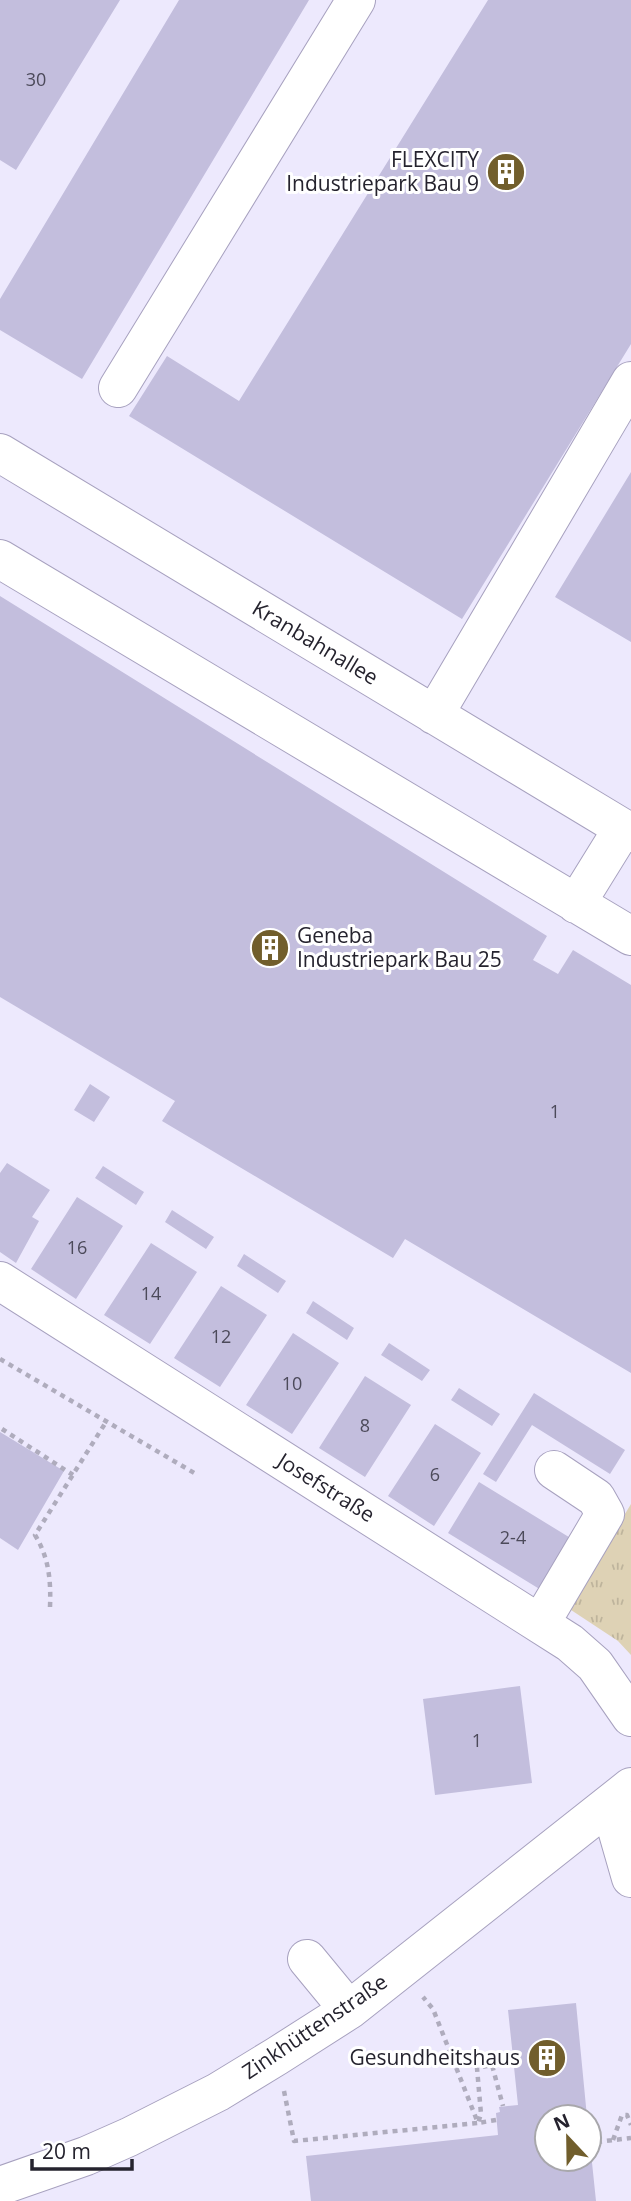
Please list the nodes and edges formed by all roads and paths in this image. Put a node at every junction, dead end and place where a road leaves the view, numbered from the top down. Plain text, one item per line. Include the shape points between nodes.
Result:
1 (356, 0) edge
2 (631, 381) edge
3 (118, 388) dead end
4 (0, 453) edge
5 (0, 559) edge
6 (434, 715) junction
7 (627, 831) edge
8 (576, 904) junction
9 (631, 936) edge
10 (0, 1281) edge
11 (0, 1359) edge
12 (106, 1422) junction
13 (2, 1429) dead end
14 (554, 1469) dead end
15 (196, 1474) dead end
16 (73, 1475) junction
17 (50, 1607) dead end
18 (540, 1624) junction
19 (631, 1717) edge
20 (620, 1809) edge
21 (631, 1878) edge
22 (307, 1959) dead end
23 (400, 1969) junction
24 (349, 2010) junction
25 (277, 2056) junction
26 (503, 2106) dead end
27 (496, 2120) dead end
28 (478, 2123) junction
29 (631, 2125) edge
30 (631, 2138) edge
31 (613, 2140) junction
32 (603, 2141) edge
33 (0, 2186) edge

1 - 3 street
2 - 6 street
4 - 6 street, Kranbahnallee
5 - 8 street
6 - 7 street, Kranbahnallee
7 - 8 street
8 - 9 street
10 - 18 street, Josefstraße
11 - 12 path
12 - 15 path
12 - 16 path
13 - 16 path
14 - 18 street via 596,1498 605,1514
16 - 17 path via 35,1535 48,1564
18 - 19 street, Josefstraße via 595,1664
20 - 21 street
20 - 23 street, Zinkhüttenstraße
22 - 24 street
23 - 24 street, Zinkhüttenstraße
23 - 28 path via 433,2009
24 - 25 street, Zinkhüttenstraße
25 - 28 path via 295,2141
25 - 33 street, Zinkhüttenstraße via 129,2137
26 - 28 path via 492,2066 477,2068
27 - 28 path
29 - 31 path via 627,2115 622,2115
30 - 31 path
31 - 32 path

